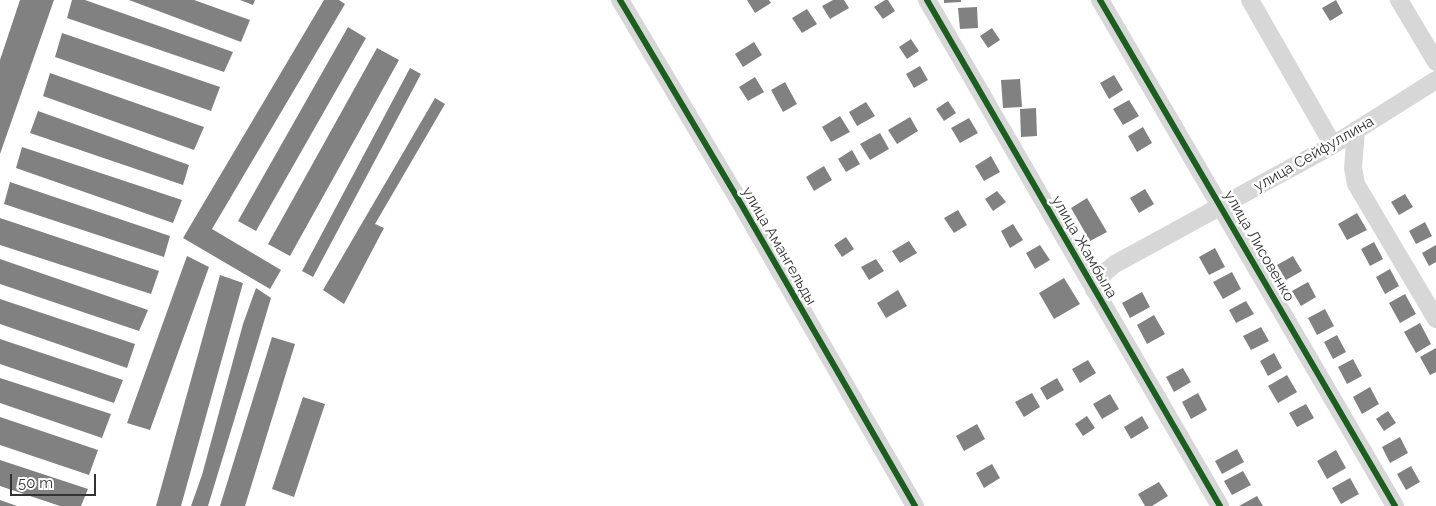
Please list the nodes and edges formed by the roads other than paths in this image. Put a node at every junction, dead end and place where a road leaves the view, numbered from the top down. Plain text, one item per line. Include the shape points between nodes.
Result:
1 (620, 0) edge
2 (928, 0) edge
3 (1100, 0) edge
4 (1250, 0) edge
5 (1399, 0) edge
6 (1436, 62) edge
7 (1436, 80) edge
8 (1356, 130) junction
9 (1332, 145) junction
10 (1222, 207) junction
11 (1094, 290) junction
12 (1436, 319) edge
13 (915, 506) edge
14 (1220, 506) edge
15 (1395, 506) edge

1 - 13 street, улица Амангельды
2 - 11 street, улица Жамбыла
3 - 10 street, улица Лисовенко
4 - 9 street
5 - 6 street
7 - 8 street, улица Сейфуллина
8 - 9 street, улица Сейфуллина
8 - 12 street via 1353,168 1356,184
9 - 10 street, улица Сейфуллина
10 - 11 street, улица Сейфуллина via 1115,264 1105,272
10 - 15 street, улица Лисовенко
11 - 14 street, улица Жамбыла

